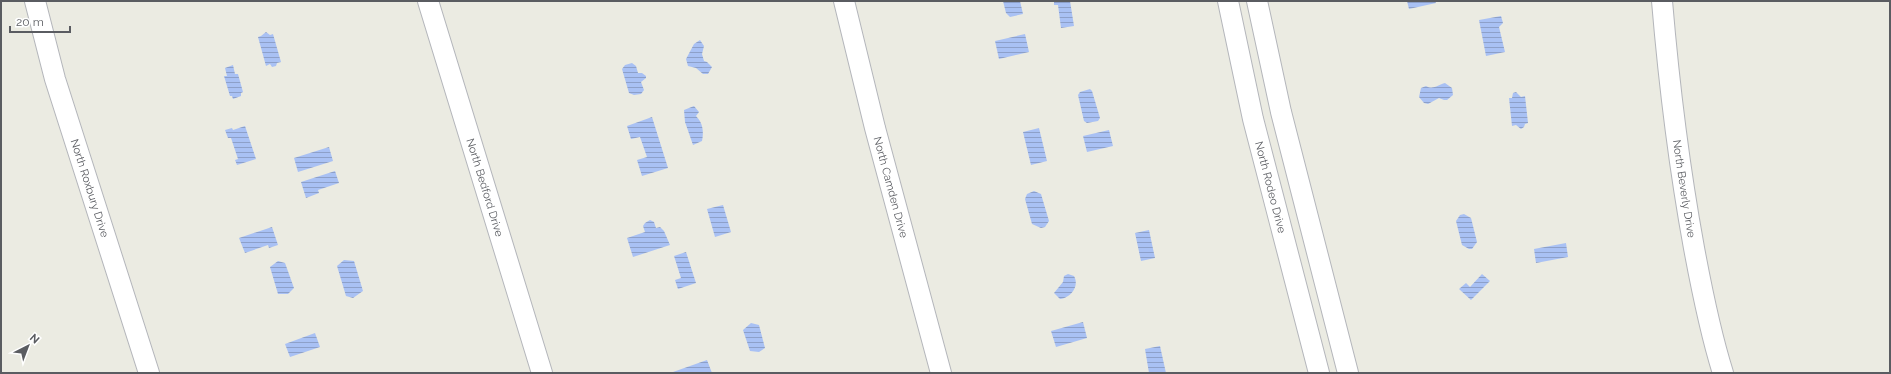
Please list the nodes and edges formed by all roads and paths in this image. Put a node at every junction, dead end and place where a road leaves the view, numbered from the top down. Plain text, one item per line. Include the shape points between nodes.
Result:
1 (35, 1) edge
2 (428, 1) edge
3 (844, 1) edge
4 (1228, 1) edge
5 (1257, 1) edge
6 (1662, 1) edge
7 (149, 373) edge
8 (542, 373) edge
9 (940, 373) edge
10 (1319, 373) edge
11 (1348, 373) edge
12 (1723, 373) edge

1 - 7 street, North Roxbury Drive via 55,79
2 - 8 street, North Bedford Drive
3 - 9 street, North Camden Drive
4 - 10 street, North Rodeo Drive via 1253,119
5 - 11 street via 1281,112
6 - 12 street, North Beverly Drive via 1682,182 1710,330

